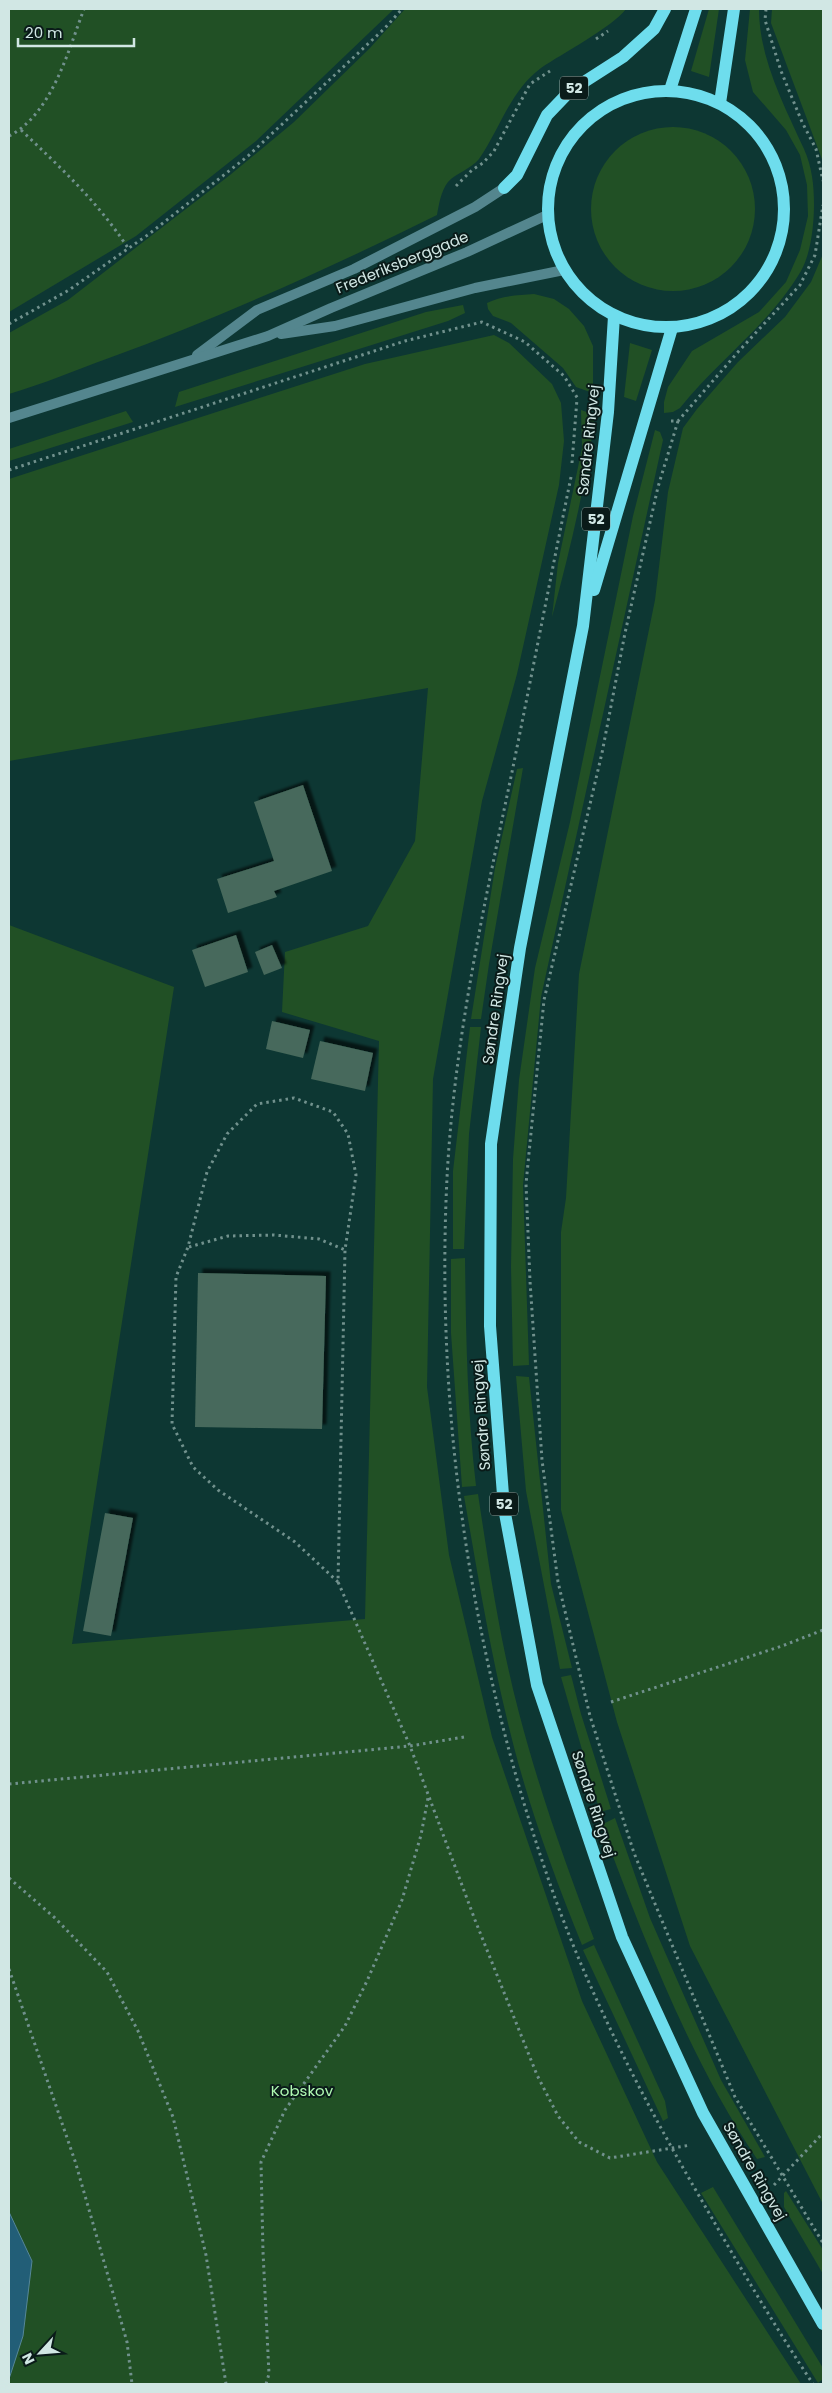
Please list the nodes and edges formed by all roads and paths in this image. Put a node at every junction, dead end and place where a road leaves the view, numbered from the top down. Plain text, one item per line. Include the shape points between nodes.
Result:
1 (84, 9) edge
2 (402, 9) edge
3 (665, 9) edge
4 (696, 9) edge
5 (734, 9) edge
6 (766, 9) edge
7 (670, 90) junction
8 (720, 102) junction
9 (21, 130) junction
10 (9, 136) edge
11 (823, 181) edge
12 (504, 188) joint
13 (823, 205) edge
14 (547, 215) junction
15 (128, 248) junction
16 (564, 270) junction
17 (614, 316) junction
18 (9, 324) edge
19 (672, 328) junction
20 (268, 336) junction
21 (190, 360) junction
22 (577, 399) junction
23 (608, 412) junction
24 (9, 418) edge
25 (643, 420) junction
26 (678, 421) junction
27 (572, 466) dead end
28 (9, 470) edge
29 (571, 475) dead end
30 (583, 626) junction
31 (188, 1247) junction
32 (345, 1250) junction
33 (338, 1582) junction
34 (823, 1630) edge
35 (611, 1702) dead end
36 (464, 1738) dead end
37 (410, 1746) junction
38 (9, 1784) edge
39 (429, 1796) junction
40 (9, 1878) edge
41 (9, 1969) edge
42 (823, 2133) edge
43 (718, 2140) junction
44 (671, 2149) junction
45 (782, 2177) junction
46 (755, 2205) junction
47 (823, 2243) edge
48 (823, 2324) edge
49 (132, 2384) edge
50 (226, 2384) edge
51 (266, 2384) edge
52 (813, 2384) edge

1 - 9 path via 52,92
2 - 15 path via 248,156
3 - 12 main road, 52 via 654,29 629,52 570,91 547,115 517,175
4 - 7 main road
5 - 8 main road
6 - 11 path via 765,20 781,70 816,150
7 - 8 main road, 52 via 696,93
7 - 14 main road, 52 via 637,93 614,102 581,125 562,151 550,182
8 - 19 main road, 52 via 745,120 766,144 779,172 785,203 783,234 772,263 755,288 731,309 703,322
9 - 10 path
9 - 15 path via 86,192 108,217
12 - 21 street via 475,207 354,269 257,310
13 - 26 path via 815,255 800,285
14 - 16 main road, 52 via 553,246
14 - 20 street, Frederiksberggade
15 - 18 path via 69,290
16 - 17 main road, 52 via 588,298
16 - 20 street, Frederiksberggade via 475,288 335,326
17 - 19 main road, 52 via 639,324
17 - 23 main road, Søndre Ringvej / 52
19 - 25 main road, Søndre Ringvej / 52
20 - 21 street, Frederiksberggade
21 - 24 street, Frederiksberggade
22 - 23 path
22 - 27 path
22 - 28 path via 564,376 525,342 482,322 405,341
23 - 30 main road, Søndre Ringvej / 52
25 - 26 path
25 - 30 main road, Søndre Ringvej / 52
26 - 45 path via 656,497 602,754 544,1000 526,1184 530,1281 542,1460 558,1582 590,1716 634,1853 685,1981 735,2097
29 - 44 path via 492,865 469,990 454,1100 447,1179 450,1422 460,1512 477,1608 497,1704 528,1816 556,1901 592,1988
30 - 43 main road, Søndre Ringvej / 52 via 520,948 491,1144 490,1326 504,1508 537,1685 622,1937
31 - 32 path via 228,1236 274,1235 319,1239
31 - 32 path via 207,1172 227,1134 257,1104 294,1098 333,1112 348,1134 356,1175
31 - 33 path via 176,1277 172,1424 193,1466 218,1490 295,1542
32 - 33 path
33 - 37 path
34 - 35 path
36 - 37 path
37 - 38 path
37 - 39 path
39 - 44 path via 537,2075 558,2116 579,2142 610,2158
39 - 51 path via 402,1900 367,1982 345,2026 285,2110 262,2162 269,2374
40 - 50 path via 55,1918 107,1972 138,2031 173,2117 206,2255
41 - 49 path via 75,2161 127,2342
42 - 45 path
43 - 44 path
43 - 46 main road, Søndre Ringvej / 52
44 - 52 path
45 - 46 path
45 - 47 path
46 - 48 main road, Søndre Ringvej / 52

